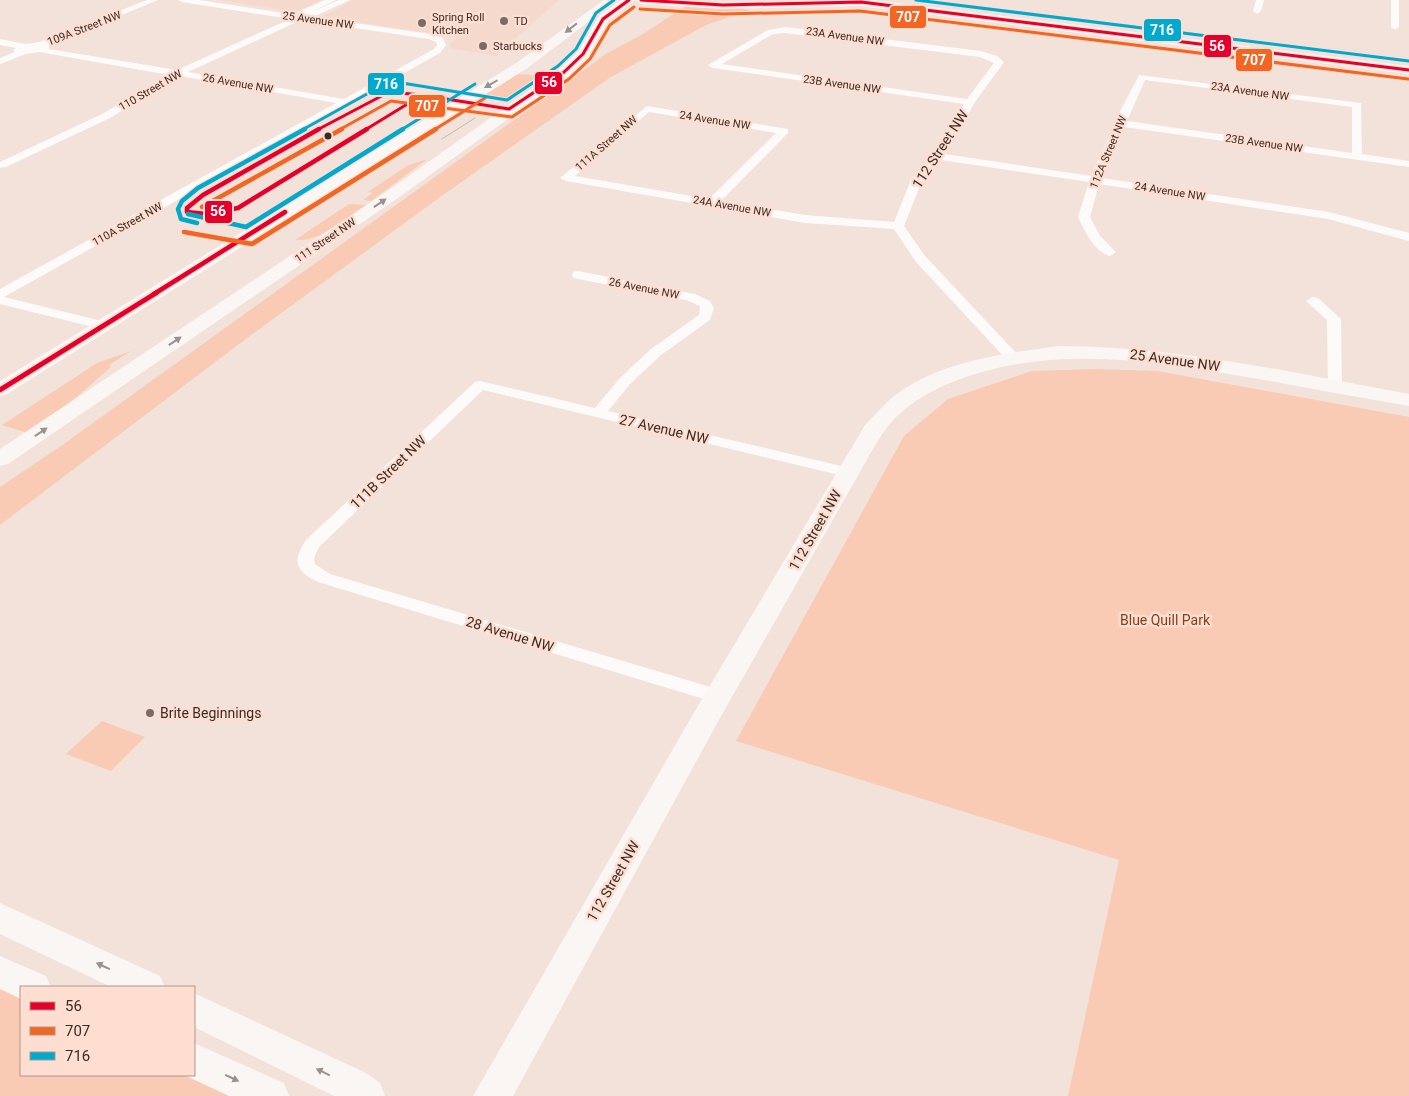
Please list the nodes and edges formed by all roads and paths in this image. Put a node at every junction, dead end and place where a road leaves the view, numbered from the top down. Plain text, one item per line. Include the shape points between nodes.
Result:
1 (154, 0) edge
2 (182, 0) edge
3 (332, 0) edge
4 (346, 0) edge
5 (611, 0) edge
6 (629, 0) edge
7 (641, 0) edge
8 (906, 0) edge
9 (1260, 0) edge
10 (1400, 0) edge
11 (1257, 11) dead end
12 (299, 18) junction
13 (1395, 27) dead end
14 (0, 42) edge
15 (42, 47) junction
16 (23, 49) junction
17 (437, 51) joint
18 (994, 58) joint
19 (1409, 60) edge
20 (0, 61) edge
21 (713, 65) joint
22 (1409, 69) edge
23 (179, 73) junction
24 (1142, 77) joint
25 (346, 102) junction
26 (970, 102) junction
27 (647, 109) joint
28 (1119, 123) junction
29 (938, 156) junction
30 (1357, 156) junction
31 (1409, 164) edge
32 (2, 165) dead end
33 (566, 178) joint
34 (1095, 180) junction
35 (712, 203) junction
36 (898, 226) junction
37 (1404, 235) edge
38 (1110, 252) dead end
39 (578, 275) dead end
40 (0, 294) edge
41 (0, 300) edge
42 (1313, 300) dead end
43 (105, 326) junction
44 (1013, 358) junction
45 (480, 384) joint
46 (1335, 387) junction
47 (0, 390) edge
48 (1409, 400) edge
49 (598, 413) junction
50 (0, 459) edge
51 (848, 472) junction
52 (306, 566) joint
53 (717, 696) junction
54 (0, 918) edge
55 (0, 972) edge
56 (31, 986) edge
57 (145, 986) edge
58 (195, 1009) edge
59 (195, 1061) edge
60 (270, 1096) edge
61 (366, 1096) edge
62 (492, 1096) edge

1 - 15 street, 109A Street NW
2 - 12 street, 25 Avenue NW
3 - 12 street, 110 Street NW
4 - 12 street, 110 Street NW
5 -> 43 main road via 521,66
50 -> 6 main road, 111 Street NW via 392,194 563,73 583,54 603,19
7 - 22 main road via 682,4 816,0 861,2
8 - 19 main road
9 - 11 street
10 - 13 street
12 - 17 street, 25 Avenue NW via 436,38 442,45
12 - 23 street, 110 Street NW
14 - 16 street
15 - 16 street
15 - 23 street, 26 Avenue NW
16 - 20 street
17 - 25 street, 110A Street NW
18 - 21 street, 23A Avenue NW via 785,30 771,32
18 - 26 street, 112 Street NW via 999,62
21 - 26 street, 23B Avenue NW
23 - 25 street, 26 Avenue NW
23 - 32 street, 110 Street NW via 106,116
24 - 28 street, 112A Street NW
24 - 30 street, 23A Avenue NW via 1357,105
25 - 40 street, 110A Street NW
26 - 29 street, 112 Street NW
27 - 33 street, 111A Street NW
27 - 35 street, 24 Avenue NW via 784,131
28 - 30 street, 23B Avenue NW
28 - 34 street, 112A Street NW
29 - 34 street, 24 Avenue NW
29 - 36 street, 112 Street NW via 917,180
30 - 31 street, 23B Avenue NW
33 - 35 street, 24A Avenue NW
34 - 37 street, 24 Avenue NW via 1329,216
34 - 38 street, 112A Street NW via 1084,217 1095,238
35 - 36 street, 24A Avenue NW via 805,219
36 - 44 street via 920,259
39 - 49 street, 26 Avenue NW via 690,297 707,308 704,317 650,356
41 - 43 street
42 - 46 street via 1334,319
43 - 47 main road
44 - 46 main road, 25 Avenue NW via 1080,352 1149,355
44 - 51 main road, 112 Street NW via 960,371 909,396 873,430
45 - 49 street, 27 Avenue NW
45 - 52 street, 111B Street NW via 312,544 307,551
46 - 48 main road, 25 Avenue NW
49 - 51 street, 27 Avenue NW
51 - 53 main road, 112 Street NW
52 - 53 street, 28 Avenue NW via 324,578
53 - 62 main road, 112 Street NW
57 -> 54 main road
55 - 56 main road
61 -> 58 main road via 352,1086
59 -> 60 main road

